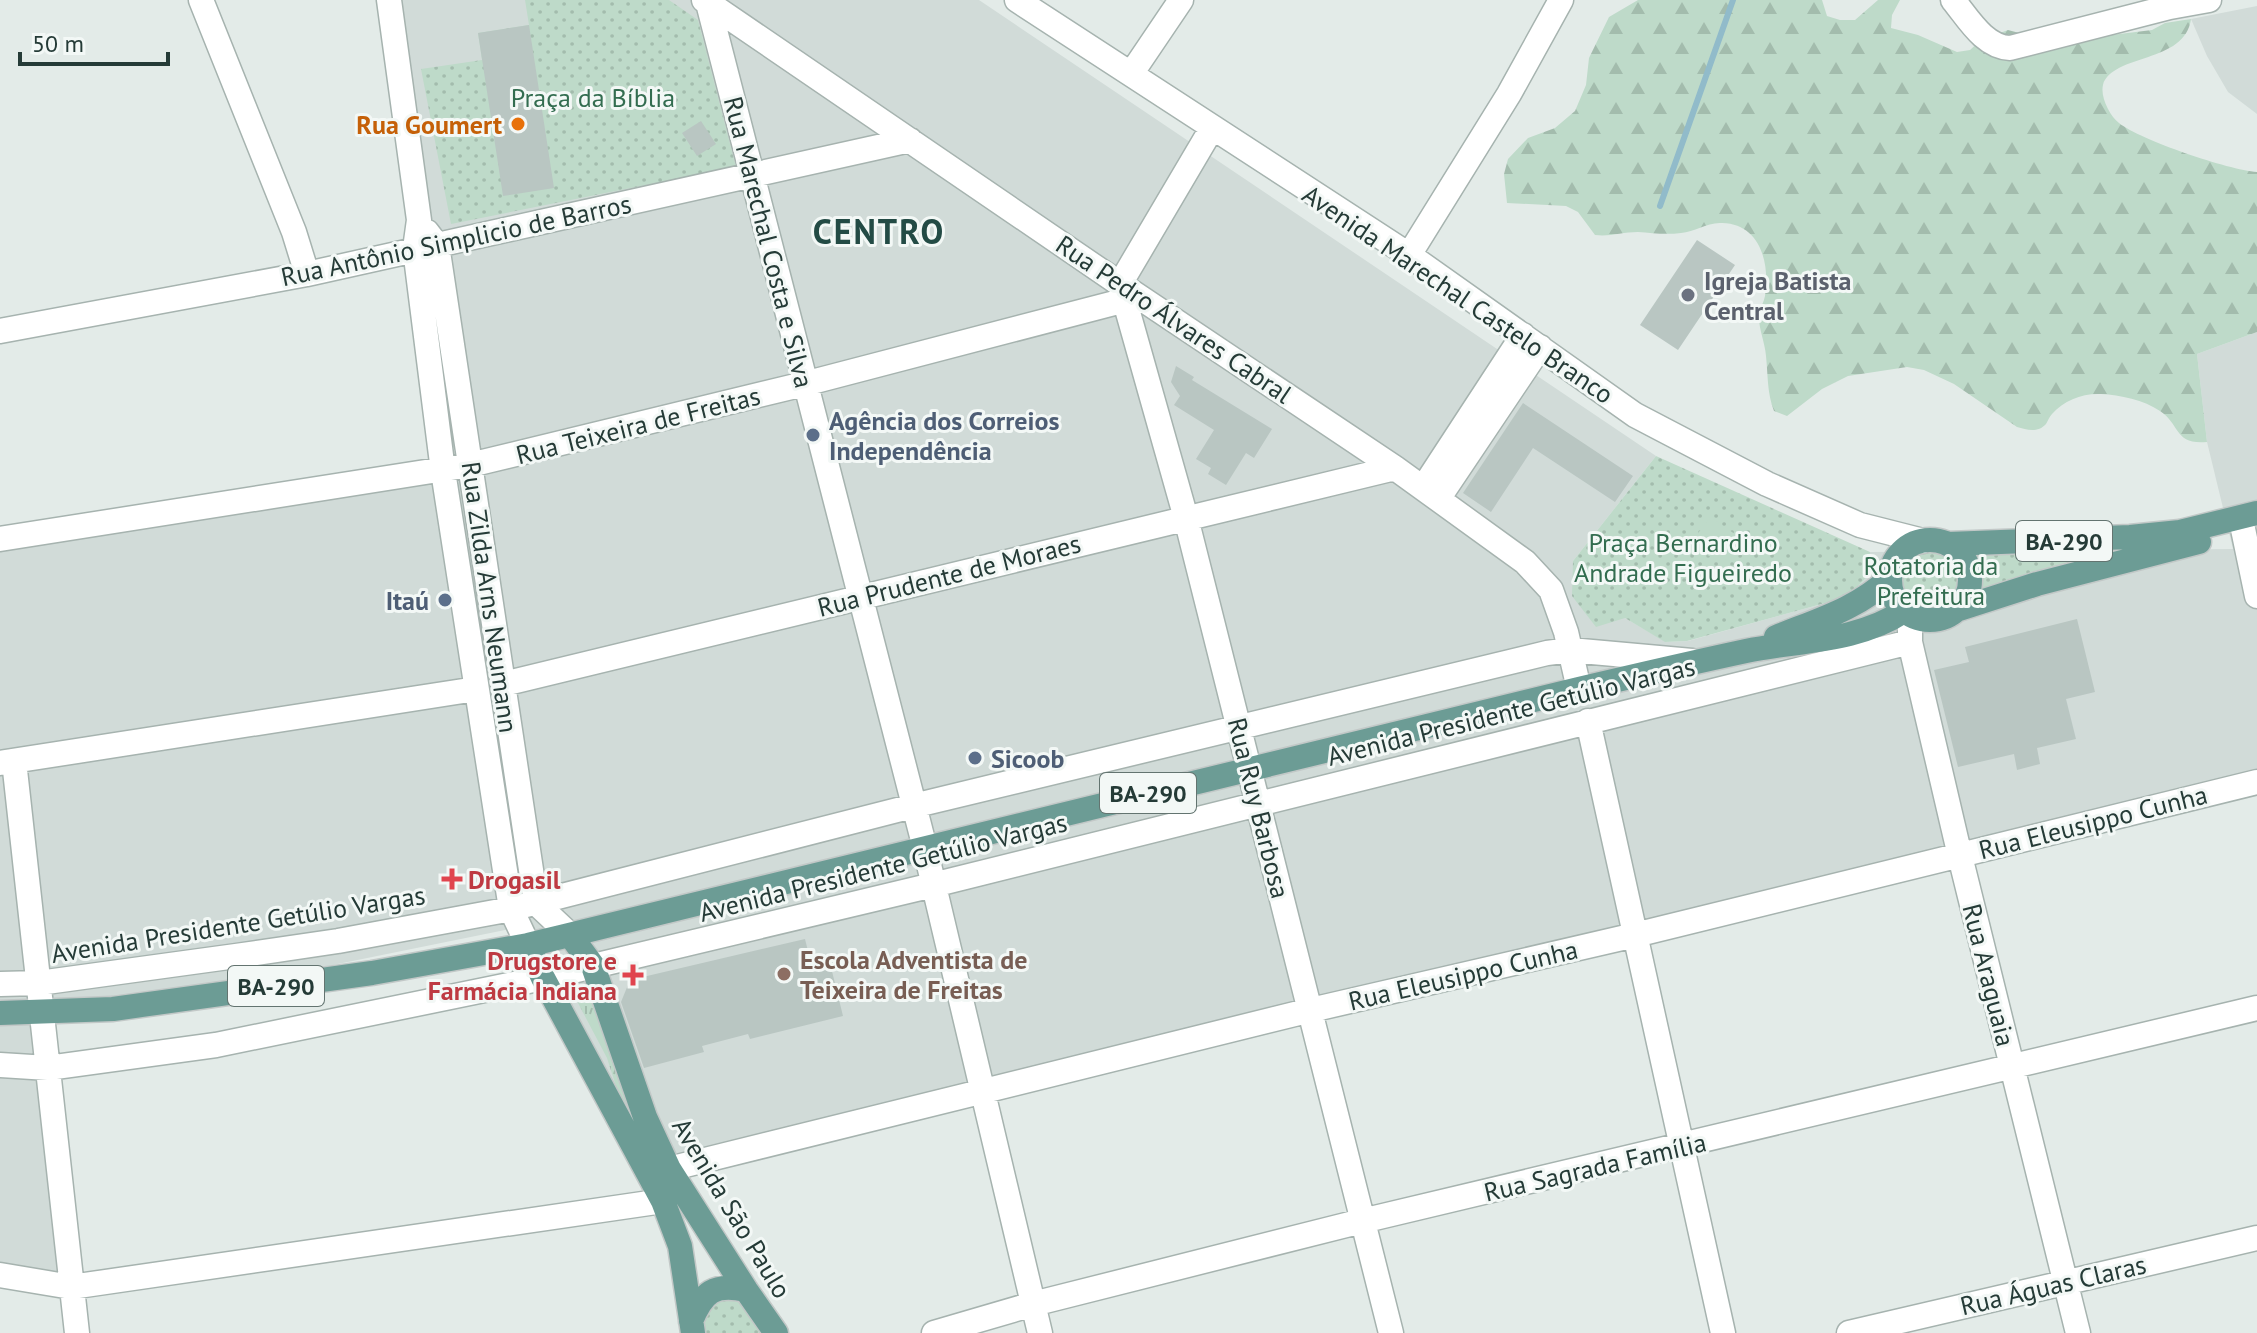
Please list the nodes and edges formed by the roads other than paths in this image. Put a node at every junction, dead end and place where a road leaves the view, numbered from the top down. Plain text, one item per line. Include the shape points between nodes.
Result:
1 (201, 0) edge
2 (389, 0) edge
3 (1017, 0) edge
4 (1181, 0) edge
5 (1561, 0) edge
6 (1953, 0) edge
7 (2209, 0) edge
8 (706, 2) edge
9 (2167, 3) edge
10 (1131, 74) junction
11 (1212, 128) junction
12 (910, 140) junction
13 (753, 176) junction
14 (426, 247) junction
15 (1409, 255) junction
16 (307, 274) junction
17 (1123, 292) junction
18 (0, 331) edge
19 (1532, 341) junction
20 (804, 384) junction
21 (470, 465) junction
22 (1395, 468) junction
23 (443, 471) junction
24 (1431, 493) junction
25 (1186, 518) junction
26 (2252, 523) edge
27 (0, 539) edge
28 (1923, 541) junction
29 (1948, 544) junction
30 (2254, 566) edge
31 (1890, 578) junction
32 (2257, 595) edge
33 (860, 596) junction
34 (1959, 609) junction
35 (1907, 613) junction
36 (1910, 642) junction
37 (1570, 650) junction
38 (1749, 651) junction
39 (1699, 662) junction
40 (503, 684) junction
41 (476, 689) junction
42 (1579, 689) junction
43 (1644, 707) junction
44 (1588, 721) junction
45 (1238, 726) junction
46 (7, 762) edge
47 (1247, 768) junction
48 (2257, 782) edge
49 (1256, 803) junction
50 (913, 806) junction
51 (925, 848) junction
52 (1960, 856) junction
53 (933, 885) junction
54 (536, 903) junction
55 (511, 909) junction
56 (570, 935) junction
57 (1635, 935) junction
58 (528, 945) junction
59 (593, 966) junction
60 (543, 978) junction
61 (39, 983) junction
62 (0, 984) edge
63 (2257, 1008) edge
64 (1311, 1010) junction
65 (0, 1013) edge
66 (42, 1013) junction
67 (0, 1065) edge
68 (2011, 1066) junction
69 (48, 1068) junction
70 (982, 1092) junction
71 (1682, 1147) junction
72 (669, 1169) junction
73 (663, 1201) junction
74 (1362, 1221) junction
75 (2257, 1238) edge
76 (0, 1275) edge
77 (2064, 1281) junction
78 (71, 1287) junction
79 (746, 1290) junction
80 (1033, 1304) junction
81 (692, 1329) edge
82 (77, 1333) edge
83 (776, 1333) edge
84 (934, 1333) edge
85 (1040, 1333) edge
86 (1391, 1333) edge
87 (1723, 1333) edge
88 (1849, 1333) edge
89 (2078, 1333) edge

1 - 16 street
2 - 14 street
3 - 10 street, Avenida Marechal Castelo Branco
4 - 10 street
5 - 15 street
6 - 9 street via 1983,36 1995,46 2010,48
7 - 9 street
8 - 12 street, Rua Pedro Álvares Cabral
8 - 13 street, Rua Marechal Costa e Silva
10 - 11 street, Avenida Marechal Castelo Branco
11 - 15 street, Avenida Marechal Castelo Branco
11 - 17 street
12 - 13 street, Rua Antônio Simplicio de Barros
12 - 17 street, Rua Pedro Álvares Cabral
13 - 14 street, Rua Antônio Simplicio de Barros
13 - 20 street, Rua Marechal Costa e Silva
14 - 16 street, Rua Antônio Simplicio de Barros
14 - 21 street, Rua Zilda Arns Neumann
14 - 23 street, Rua Zilda Arns Neumann
15 - 19 street, Avenida Marechal Castelo Branco
16 - 18 street, Rua Antônio Simplicio de Barros
17 - 20 street, Rua Teixeira de Freitas
17 - 22 street, Rua Pedro Álvares Cabral
17 - 25 street, Rua Ruy Barbosa
19 - 24 street
19 - 28 street, Avenida Marechal Castelo Branco via 1635,415 1767,484 1860,525
20 - 21 street, Rua Teixeira de Freitas
20 - 33 street, Rua Marechal Costa e Silva
21 - 23 street, Rua Teixeira de Freitas
21 - 40 street, Rua Zilda Arns Neumann
22 - 24 street, Rua Pedro Álvares Cabral
22 - 25 street, Rua Prudente de Moraes
23 - 27 street, Rua Teixeira de Freitas
23 - 41 street, Rua Zilda Arns Neumann
24 - 37 street, Rua Pedro Álvares Cabral via 1542,577
25 - 33 street, Rua Prudente de Moraes
25 - 45 street, Rua Ruy Barbosa
26 - 29 main road, BA-290 via 2143,536
26 - 30 street
26 - 34 main road, BA-290
28 - 29 main road
28 - 31 main road via 1900,554
29 - 34 main road via 1960,553 1971,581
30 - 32 street
31 - 35 main road via 1896,601
31 - 38 main road, Avenida Presidente Getúlio Vargas / BA-290 via 1853,606
33 - 40 street, Rua Prudente de Moraes
33 - 50 street, Rua Marechal Costa e Silva
34 - 35 main road via 1928,621
35 - 36 street, Rua Araguaia
35 - 38 main road, Avenida Presidente Getúlio Vargas / BA-290 via 1860,633
36 - 43 street, Avenida Presidente Getúlio Vargas
36 - 52 street, Rua Araguaia
37 - 39 street, Avenida Presidente Getúlio Vargas
37 - 42 street, Rua Pedro Álvares Cabral
37 - 45 street, Avenida Presidente Getúlio Vargas
38 - 39 main road, Avenida Presidente Getúlio Vargas / BA-290
39 - 42 main road, Avenida Presidente Getúlio Vargas / BA-290
39 - 43 street
40 - 54 street, Rua Zilda Arns Neumann
41 - 46 street
41 - 55 street, Rua Zilda Arns Neumann
42 - 47 main road, Avenida Presidente Getúlio Vargas / BA-290
43 - 44 street, Avenida Presidente Getúlio Vargas
44 - 49 street, Avenida Presidente Getúlio Vargas
44 - 57 street
45 - 47 street, Rua Ruy Barbosa
45 - 50 street, Avenida Presidente Getúlio Vargas
46 - 61 street
47 - 49 street, Rua Ruy Barbosa
47 - 51 main road, Avenida Presidente Getúlio Vargas / BA-290
48 - 52 street, Rua Eleusippo Cunha
49 - 53 street, Avenida Presidente Getúlio Vargas
49 - 64 street, Rua Ruy Barbosa
50 - 51 street, Rua Marechal Costa e Silva
50 - 54 street, Avenida Presidente Getúlio Vargas
51 - 53 street
51 - 56 main road, Avenida Presidente Getúlio Vargas / BA-290
52 - 57 street, Rua Eleusippo Cunha
52 - 68 street, Rua Araguaia
53 - 59 street, Avenida Presidente Getúlio Vargas
53 - 70 street
54 - 55 street, Avenida Presidente Getúlio Vargas
54 - 56 street
55 - 58 street, Rua Zilda Arns Neumann
55 - 61 street, Avenida Presidente Getúlio Vargas via 338,941
56 - 58 main road, Avenida Presidente Getúlio Vargas / BA-290
56 - 59 main road, Avenida São Paulo
57 - 64 street, Rua Eleusippo Cunha
57 - 71 street
58 - 60 main road, Avenida São Paulo
58 - 66 main road, Avenida Presidente Getúlio Vargas / BA-290 via 356,975 113,1009
59 - 60 street, Avenida Presidente Getúlio Vargas
59 - 72 main road, Avenida São Paulo via 645,1117
60 - 69 street, Avenida Presidente Getúlio Vargas via 216,1045
60 - 73 main road, Avenida São Paulo
61 - 62 street, Avenida Presidente Getúlio Vargas
61 - 66 street
63 - 68 street, Rua Sagrada Família
64 - 70 street, Rua Eleusippo Cunha
64 - 74 street, Rua Ruy Barbosa
65 - 66 main road, Avenida Presidente Getúlio Vargas / BA-290
66 - 69 street
67 - 69 street, Avenida Presidente Getúlio Vargas
68 - 71 street, Rua Sagrada Família
68 - 77 street, Rua Araguaia
69 - 78 street
70 - 72 street, Rua Eleusippo Cunha
70 - 80 street
71 - 74 street, Rua Sagrada Família
71 - 87 street
72 - 79 main road, Avenida São Paulo
73 - 78 street
73 - 81 main road, Avenida São Paulo via 680,1246
74 - 80 street, Rua Sagrada Família
74 - 86 street, Rua Ruy Barbosa
75 - 77 street, Rua Águas Claras
76 - 78 street
77 - 88 street, Rua Águas Claras
77 - 89 street, Rua Araguaia
78 - 82 street
79 - 81 main road via 730,1286 708,1293 699,1301
79 - 83 main road, Avenida São Paulo
80 - 84 street, Rua Sagrada Família
80 - 85 street

